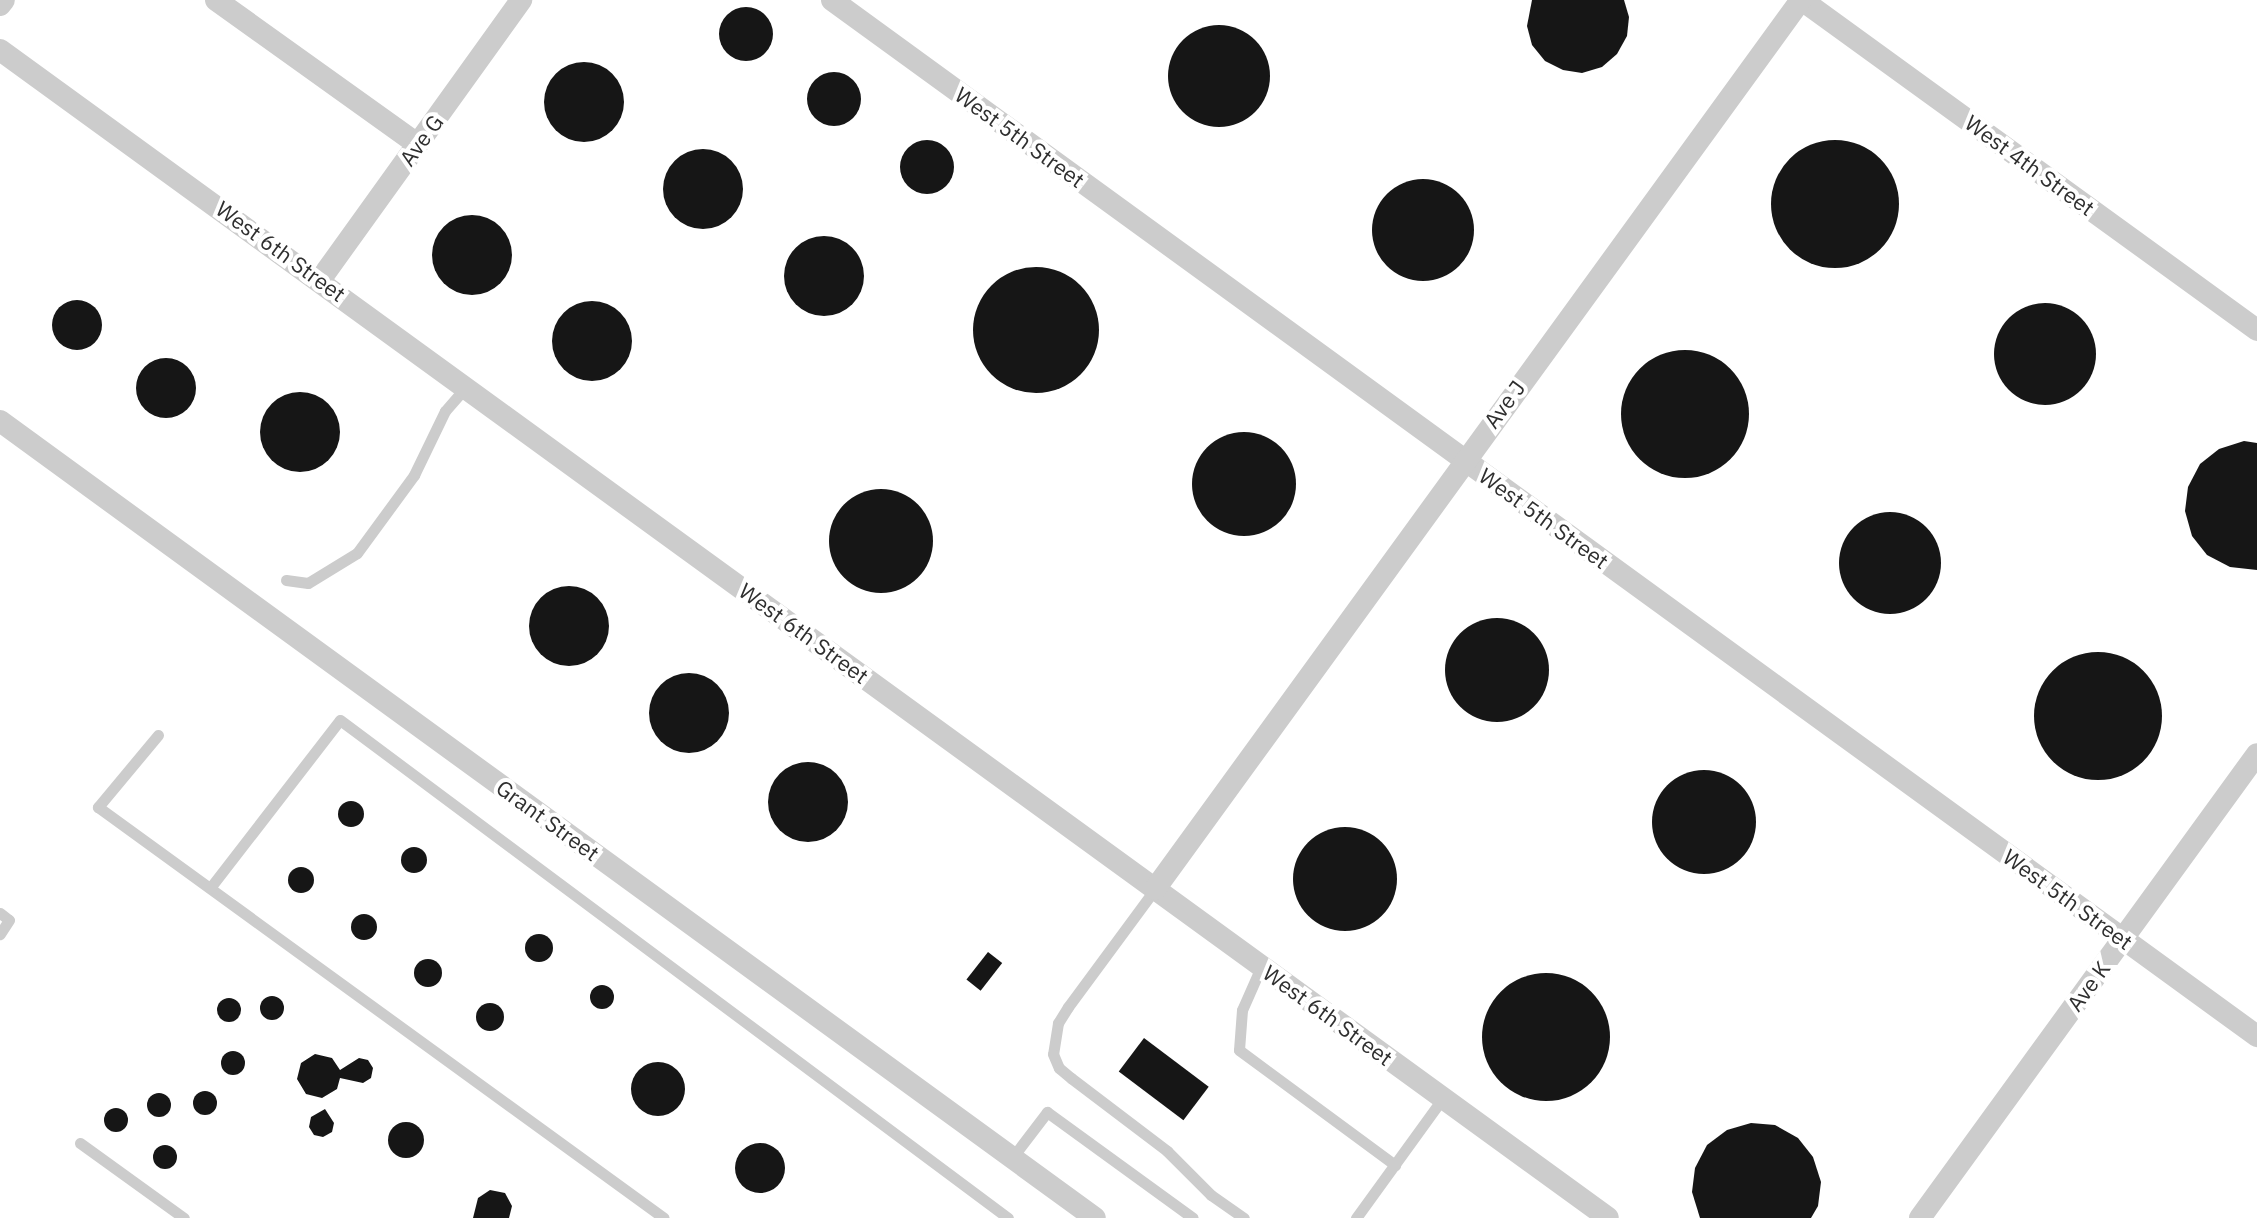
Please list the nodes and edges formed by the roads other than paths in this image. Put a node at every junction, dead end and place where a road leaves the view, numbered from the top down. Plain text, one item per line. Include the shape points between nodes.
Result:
1 (4, 0) edge
2 (216, 0) edge
3 (521, 0) edge
4 (832, 0) edge
5 (1802, 0) edge
6 (0, 5) edge
7 (0, 50) edge
8 (417, 144) junction
9 (320, 280) junction
10 (2257, 330) edge
11 (466, 386) junction
12 (0, 421) edge
13 (1464, 459) junction
14 (286, 580) dead end
15 (158, 735) dead end
16 (2257, 754) edge
17 (210, 888) junction
18 (1155, 889) junction
19 (0, 913) edge
20 (0, 934) edge
21 (2123, 939) junction
22 (1261, 967) junction
23 (2257, 1036) edge
24 (1443, 1098) junction
25 (80, 1143) dead end
26 (1012, 1158) junction
27 (1395, 1165) junction
28 (992, 1213) edge
29 (184, 1218) edge
30 (664, 1218) edge
31 (1008, 1218) edge
32 (1095, 1218) edge
33 (1193, 1218) edge
34 (1244, 1218) edge
35 (1356, 1218) edge
36 (1608, 1218) edge
37 (1920, 1218) edge

1 - 6 street
2 - 8 street
3 - 8 street, Ave G
4 - 13 street, West 5th Street
5 - 10 street, West 4th Street
5 - 13 street, Ave J
7 - 9 street, West 6th Street
8 - 9 street, Ave G
9 - 11 street, West 6th Street
11 - 14 lane via 445,411 414,475 357,553 308,583
11 - 18 street, West 6th Street
12 - 26 street, Grant Street
13 - 18 street, Ave J
13 - 21 street, West 5th Street
15 - 17 lane via 98,807
16 - 21 street, Ave K
17 - 28 lane via 340,720
17 - 30 lane
18 - 22 street, West 6th Street
18 - 34 lane via 1058,1023 1053,1054 1059,1068
19 - 20 lane via 9,920
21 - 23 street, West 5th Street
21 - 37 street, Ave K
22 - 24 street, West 6th Street
22 - 27 lane via 1242,1010 1239,1050
24 - 27 lane
24 - 36 street, West 6th Street
25 - 29 lane
26 - 32 street, Grant Street
26 - 33 lane via 1047,1112
27 - 35 lane
28 - 31 lane

